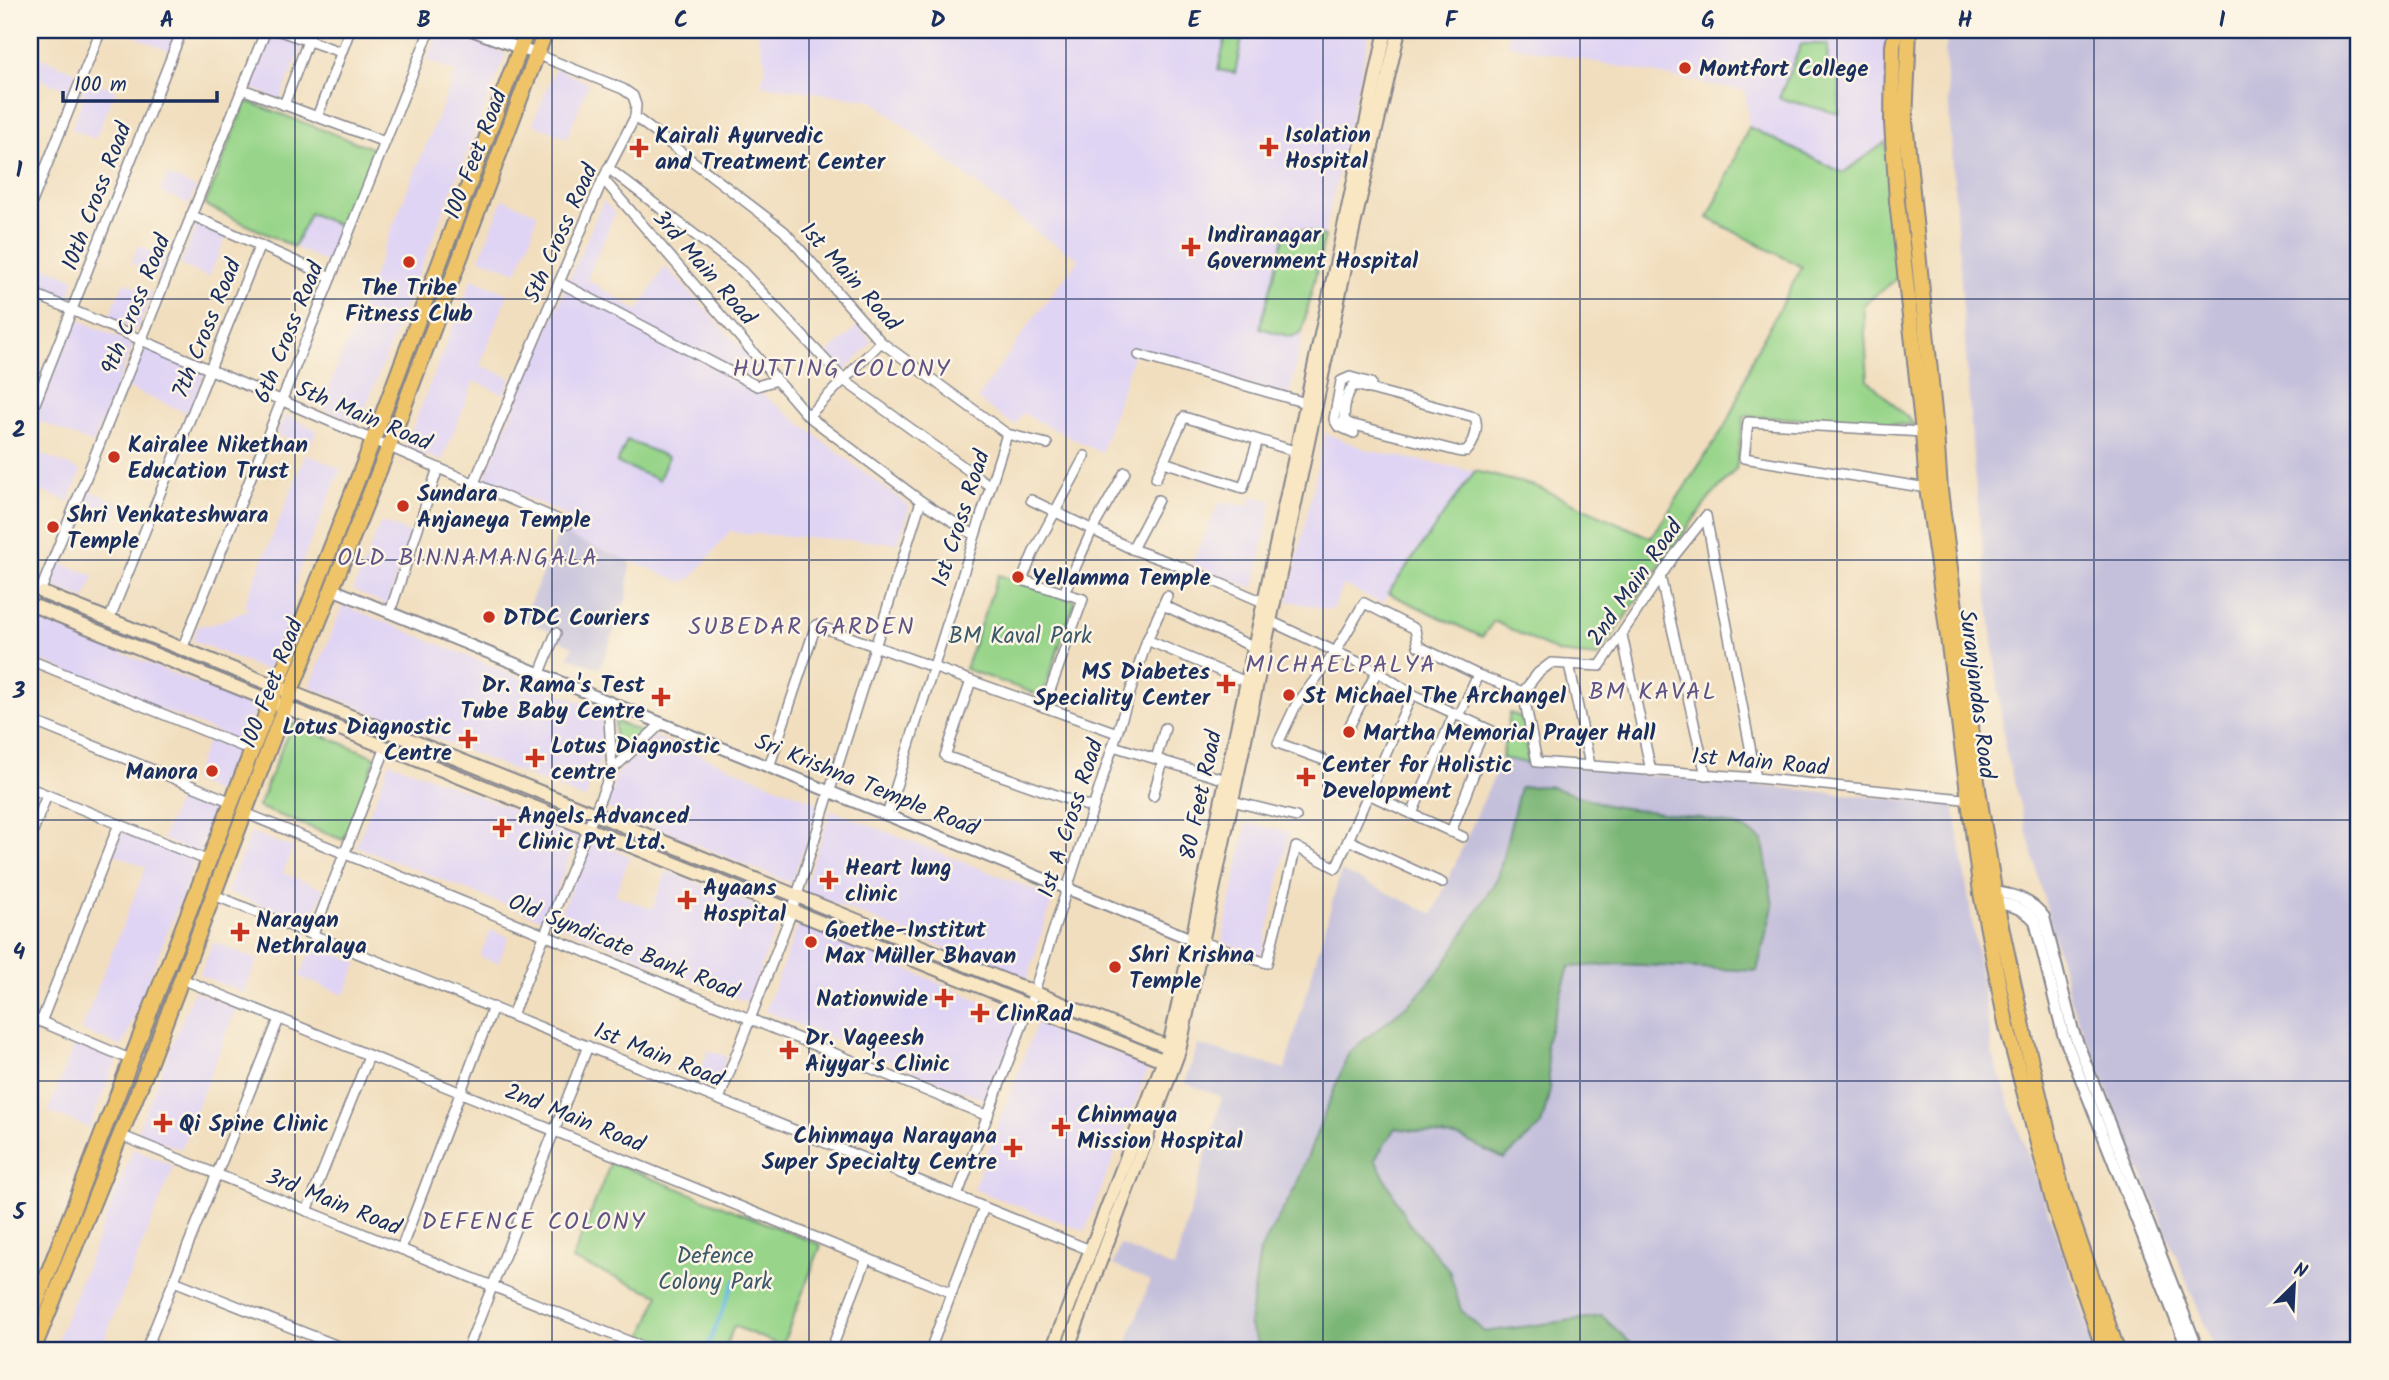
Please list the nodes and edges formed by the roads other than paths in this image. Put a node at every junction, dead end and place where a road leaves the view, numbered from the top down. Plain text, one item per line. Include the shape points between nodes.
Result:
1 (101, 30) edge
2 (182, 30) edge
3 (266, 30) edge
4 (278, 30) edge
5 (312, 30) edge
6 (350, 30) edge
7 (430, 30) edge
8 (471, 30) edge
9 (527, 30) edge
10 (546, 30) edge
11 (1386, 30) edge
12 (1399, 30) edge
13 (1896, 30) edge
14 (1909, 30) edge
15 (307, 40) junction
16 (520, 48) junction
17 (341, 52) junction
18 (536, 54) junction
19 (242, 89) junction
20 (284, 104) junction
21 (317, 117) junction
22 (635, 117) junction
23 (385, 142) junction
24 (608, 168) junction
25 (603, 179) junction
26 (30, 207) edge
27 (191, 215) junction
28 (260, 245) junction
29 (331, 277) junction
30 (559, 282) junction
31 (30, 292) edge
32 (72, 310) junction
33 (141, 340) junction
34 (881, 342) junction
35 (1139, 355) dead end
36 (210, 370) junction
37 (777, 380) junction
38 (845, 381) junction
39 (1371, 383) dead end
40 (1314, 399) junction
41 (281, 401) junction
42 (1341, 402) junction
43 (30, 416) edge
44 (808, 416) junction
45 (1923, 432) junction
46 (1354, 433) dead end
47 (1007, 434) junction
48 (373, 440) junction
49 (1258, 440) junction
50 (1046, 444) dead end
51 (389, 446) junction
52 (1300, 453) junction
53 (1085, 456) dead end
54 (1164, 463) junction
55 (438, 468) junction
56 (1125, 472) dead end
57 (1156, 478) dead end
58 (474, 483) junction
59 (990, 486) junction
60 (1927, 488) junction
61 (1031, 500) dead end
62 (1158, 500) dead end
63 (922, 501) junction
64 (1055, 510) junction
65 (568, 524) dead end
66 (1092, 530) junction
67 (974, 535) junction
68 (1132, 549) junction
69 (1661, 576) junction
70 (332, 589) junction
71 (41, 593) junction
72 (1064, 593) junction
73 (1263, 602) junction
74 (390, 612) junction
75 (109, 620) junction
76 (1270, 621) junction
77 (556, 634) dead end
78 (1622, 635) junction
79 (1147, 640) junction
80 (876, 647) junction
81 (1253, 647) junction
82 (182, 649) junction
83 (1336, 651) junction
84 (30, 660) edge
85 (1569, 664) junction
86 (933, 667) junction
87 (1377, 671) junction
88 (540, 673) junction
89 (1478, 675) junction
90 (1239, 679) dead end
91 (971, 681) junction
92 (1523, 692) junction
93 (273, 693) junction
94 (1412, 694) junction
95 (288, 700) junction
96 (608, 701) junction
97 (1044, 707) junction
98 (1456, 715) junction
99 (30, 720) edge
100 (662, 723) junction
101 (1349, 727) dead end
102 (1165, 728) dead end
103 (1485, 729) junction
104 (1117, 733) junction
105 (1505, 737) dead end
106 (1113, 746) junction
107 (386, 747) junction
108 (251, 750) junction
109 (1160, 760) junction
110 (1324, 760) dead end
111 (1590, 765) junction
112 (769, 767) junction
113 (612, 770) junction
114 (1651, 771) junction
115 (1706, 775) junction
116 (1756, 778) junction
117 (1226, 780) junction
118 (30, 788) edge
119 (830, 792) junction
120 (1368, 794) junction
121 (47, 795) junction
122 (1153, 796) dead end
123 (1974, 800) junction
124 (1233, 801) junction
125 (232, 802) junction
126 (1093, 808) junction
127 (245, 813) junction
128 (595, 814) junction
129 (1412, 814) junction
130 (887, 815) junction
131 (1296, 817) dead end
132 (119, 824) junction
133 (589, 829) junction
134 (1451, 832) junction
135 (1463, 838) dead end
136 (30, 839) edge
137 (1348, 839) junction
138 (344, 853) junction
139 (209, 861) junction
140 (1442, 883) dead end
141 (1067, 888) junction
142 (214, 895) junction
143 (797, 895) junction
144 (1989, 898) junction
145 (792, 911) junction
146 (313, 934) junction
147 (545, 935) junction
148 (1196, 940) junction
149 (182, 979) junction
150 (1034, 993) junction
151 (493, 1007) junction
152 (1029, 1007) junction
153 (512, 1015) junction
154 (30, 1017) edge
155 (279, 1019) junction
156 (751, 1019) junction
157 (41, 1022) junction
158 (588, 1046) junction
159 (1174, 1049) junction
160 (369, 1056) junction
161 (132, 1060) junction
162 (1170, 1063) junction
163 (461, 1093) junction
164 (719, 1099) junction
165 (988, 1116) junction
166 (554, 1131) junction
167 (120, 1135) junction
168 (1129, 1169) junction
169 (217, 1174) junction
170 (957, 1196) junction
171 (984, 1207) junction
172 (307, 1211) junction
173 (2071, 1234) junction
174 (401, 1249) junction
175 (1090, 1250) junction
176 (2155, 1256) junction
177 (867, 1258) junction
178 (174, 1281) junction
179 (493, 1286) junction
180 (952, 1293) junction
181 (30, 1319) edge
182 (33, 1350) edge
183 (146, 1350) edge
184 (348, 1350) edge
185 (467, 1350) edge
186 (650, 1350) edge
187 (831, 1350) edge
188 (930, 1350) edge
189 (1052, 1350) edge
190 (1067, 1350) edge
191 (2104, 1350) edge
192 (2117, 1350) edge
193 (2188, 1350) edge
194 (2198, 1350) edge

1 - 26 street
2 - 32 street, 10th Cross Road
3 - 19 street, 9th Cross Road
4 - 15 street
5 - 15 street
6 - 17 street
7 - 23 street, 6th Cross Road
8 - 16 street
9 - 16 main road, 100 Feet Road
10 - 18 main road, 100 Feet Road
11 - 40 main road, 80 Feet Road
12 - 40 main road, 80 Feet Road
13 - 45 main road, Suranjandas Road via 1892,123 1897,201
14 - 123 main road, Suranjandas Road via 1907,134
15 - 17 street
15 - 20 street
16 - 18 street
16 - 48 main road, 100 Feet Road
17 - 21 street
18 - 22 street via 623,89 633,96
18 - 51 main road, 100 Feet Road
19 - 20 street
19 - 27 street, 9th Cross Road
20 - 21 street
21 - 23 street
22 - 24 street, 5th Cross Road
22 - 34 street, 1st Main Road via 784,230
23 - 29 street, 6th Cross Road
24 - 25 street, 5th Cross Road
24 - 38 street via 742,271
25 - 30 street, 5th Cross Road
25 - 37 street, 3rd Main Road
27 - 28 street
27 - 33 street, 9th Cross Road
28 - 29 street
28 - 36 street, 7th Cross Road
29 - 41 street, 6th Cross Road
30 - 37 street via 757,386
30 - 58 street, 5th Cross Road
31 - 32 street, 5th Main Road
32 - 33 street, 5th Main Road
32 - 43 street, 10th Cross Road
33 - 36 street, 5th Main Road
33 - 71 street, 9th Cross Road
34 - 38 street
34 - 47 street, 1st Main Road
35 - 40 street
36 - 41 street, 5th Main Road
36 - 75 street, 7th Cross Road
37 - 44 street, 3rd Main Road
38 - 44 street
38 - 59 street
39 - 42 street via 1346,377 1341,381
40 - 42 street
40 - 52 main road, 80 Feet Road
41 - 48 street, 5th Main Road
41 - 82 street, 6th Cross Road
42 - 42 street via 1344,420 1350,424 1461,452 1471,446 1477,423 1468,414 1359,386 1353,386
42 - 46 street via 1336,424
44 - 63 street, 3rd Main Road
45 - 60 main road, Suranjandas Road
45 - 60 street via 1748,422 1744,458
47 - 50 street, 1st Main Road
47 - 59 street, 1st Cross Road
48 - 51 street, 5th Main Road
48 - 93 main road, 100 Feet Road
49 - 52 street
49 - 54 street via 1184,417
49 - 54 street via 1243,488
51 - 55 street, 5th Main Road
51 - 70 main road, 100 Feet Road
52 - 73 main road, 80 Feet Road
52 - 76 main road, 80 Feet Road
53 - 64 street
54 - 57 street
55 - 58 street, 5th Main Road
55 - 74 street
56 - 66 street
58 - 65 street, 5th Main Road
59 - 67 street, 1st Cross Road
60 - 123 main road, Suranjandas Road
61 - 64 street
62 - 68 street
63 - 67 street, 3rd Main Road
63 - 80 street
64 - 66 street
64 - 72 street via 1022,580
66 - 68 street
66 - 72 street
67 - 86 street, 1st Cross Road
68 - 73 street
69 - 78 street, 2nd Main Road
69 - 115 street
69 - 116 street, 2nd Main Road via 1706,516
70 - 74 street, Sri Krishna Temple Road
70 - 95 main road, 100 Feet Road
71 - 75 main road
71 - 93 main road via 36,606
72 - 97 street via 1083,599
73 - 81 main road, 80 Feet Road
74 - 88 street, Sri Krishna Temple Road
75 - 82 main road
76 - 83 street
76 - 124 main road, 80 Feet Road
77 - 88 street
78 - 85 street, 2nd Main Road via 1600,666
78 - 114 street
79 - 81 street, 1st A Cross Road via 1165,601
79 - 90 street
79 - 104 street, 1st A Cross Road
80 - 86 street
80 - 112 street via 816,625
80 - 119 street
81 - 117 main road, 80 Feet Road
82 - 93 main road
83 - 87 street
83 - 89 street via 1364,603 1415,629 1418,646
83 - 110 street via 1295,706 1278,743
84 - 108 street
85 - 92 street, 2nd Main Road via 1551,663
85 - 111 street
86 - 91 street
86 - 130 street, 1st Cross Road
87 - 94 street
87 - 101 street
88 - 96 street, Sri Krishna Temple Road
89 - 92 street
89 - 98 street
91 - 97 street
91 - 126 street via 945,756
92 - 111 street, 1st Main Road via 1537,762
93 - 95 main road
93 - 108 main road, 100 Feet Road
94 - 98 street
94 - 120 street
95 - 107 main road
95 - 127 main road, 100 Feet Road
95 - 128 main road
96 - 100 street, Sri Krishna Temple Road
96 - 113 street
97 - 104 street
98 - 103 street
98 - 129 street
99 - 125 street
100 - 112 street, Sri Krishna Temple Road
100 - 113 street
102 - 109 street
103 - 105 street
103 - 134 street via 1472,758 1478,762
104 - 106 street, 1st A Cross Road
106 - 109 street
106 - 126 street, 1st A Cross Road
107 - 133 main road
107 - 138 street
108 - 125 main road, 100 Feet Road
109 - 117 street
109 - 122 street
111 - 114 street, 1st Main Road
112 - 119 street, Sri Krishna Temple Road
113 - 128 street
114 - 115 street, 1st Main Road
115 - 116 street, 1st Main Road
116 - 123 street, 1st Main Road
117 - 148 main road, 80 Feet Road
118 - 121 street
119 - 130 street, Sri Krishna Temple Road
119 - 143 street
120 - 129 street
120 - 137 street
121 - 132 street
121 - 136 street
123 - 144 main road, Suranjandas Road
124 - 131 street
124 - 148 main road, 80 Feet Road
125 - 139 main road, 100 Feet Road
126 - 141 street, 1st A Cross Road
127 - 138 street, Old Syndicate Bank Road
127 - 142 main road, 100 Feet Road
128 - 133 street
128 - 143 main road
129 - 134 street
130 - 141 street, Sri Krishna Temple Road
132 - 139 street
132 - 157 street
133 - 145 main road
133 - 147 street
134 - 135 street
137 - 140 street
137 - 148 street via 1336,868 1296,847 1267,963
138 - 146 street
138 - 147 street, Old Syndicate Bank Road
139 - 161 main road, 100 Feet Road
141 - 148 street, Sri Krishna Temple Road
141 - 150 street, 1st A Cross Road
142 - 146 street, 1st Main Road
142 - 149 main road, 100 Feet Road
143 - 145 street
143 - 150 main road
144 - 173 main road, Suranjandas Road
144 - 176 street via 2011,895 2045,916 2073,1031
145 - 152 main road
145 - 156 street
146 - 151 street, 1st Main Road
147 - 153 street
147 - 156 street, Old Syndicate Bank Road
148 - 159 main road, 80 Feet Road
149 - 155 street, 2nd Main Road
149 - 167 main road, 100 Feet Road
150 - 152 street, 1st A Cross Road
150 - 159 main road
151 - 153 street, 1st Main Road
151 - 163 street
152 - 162 main road
152 - 165 street
153 - 158 street, 1st Main Road
154 - 157 street
155 - 160 street, 2nd Main Road
155 - 169 street
156 - 164 street
156 - 165 street, Old Syndicate Bank Road
157 - 161 street
158 - 164 street, 1st Main Road
158 - 166 street
159 - 162 main road, 80 Feet Road
160 - 163 street, 2nd Main Road
160 - 172 street
161 - 181 main road, 100 Feet Road
162 - 168 main road, 80 Feet Road
163 - 166 street, 2nd Main Road
163 - 174 street
164 - 170 street, 1st Main Road
165 - 170 street
166 - 177 street, 2nd Main Road
166 - 179 street
167 - 169 street, 3rd Main Road
167 - 182 main road, 100 Feet Road
168 - 175 main road, 80 Feet Road
168 - 190 main road, 80 Feet Road
169 - 172 street, 3rd Main Road
169 - 178 street
170 - 171 street, 1st Main Road
171 - 175 street, 1st Main Road
171 - 180 street
172 - 174 street, 3rd Main Road
173 - 191 main road, Suranjandas Road
173 - 192 main road, Suranjandas Road
174 - 179 street, 3rd Main Road
175 - 189 main road, 80 Feet Road
176 - 193 street
176 - 194 street
177 - 180 street, 2nd Main Road
177 - 187 street
178 - 183 street
178 - 184 street
179 - 185 street
179 - 186 street, 3rd Main Road
180 - 188 street

